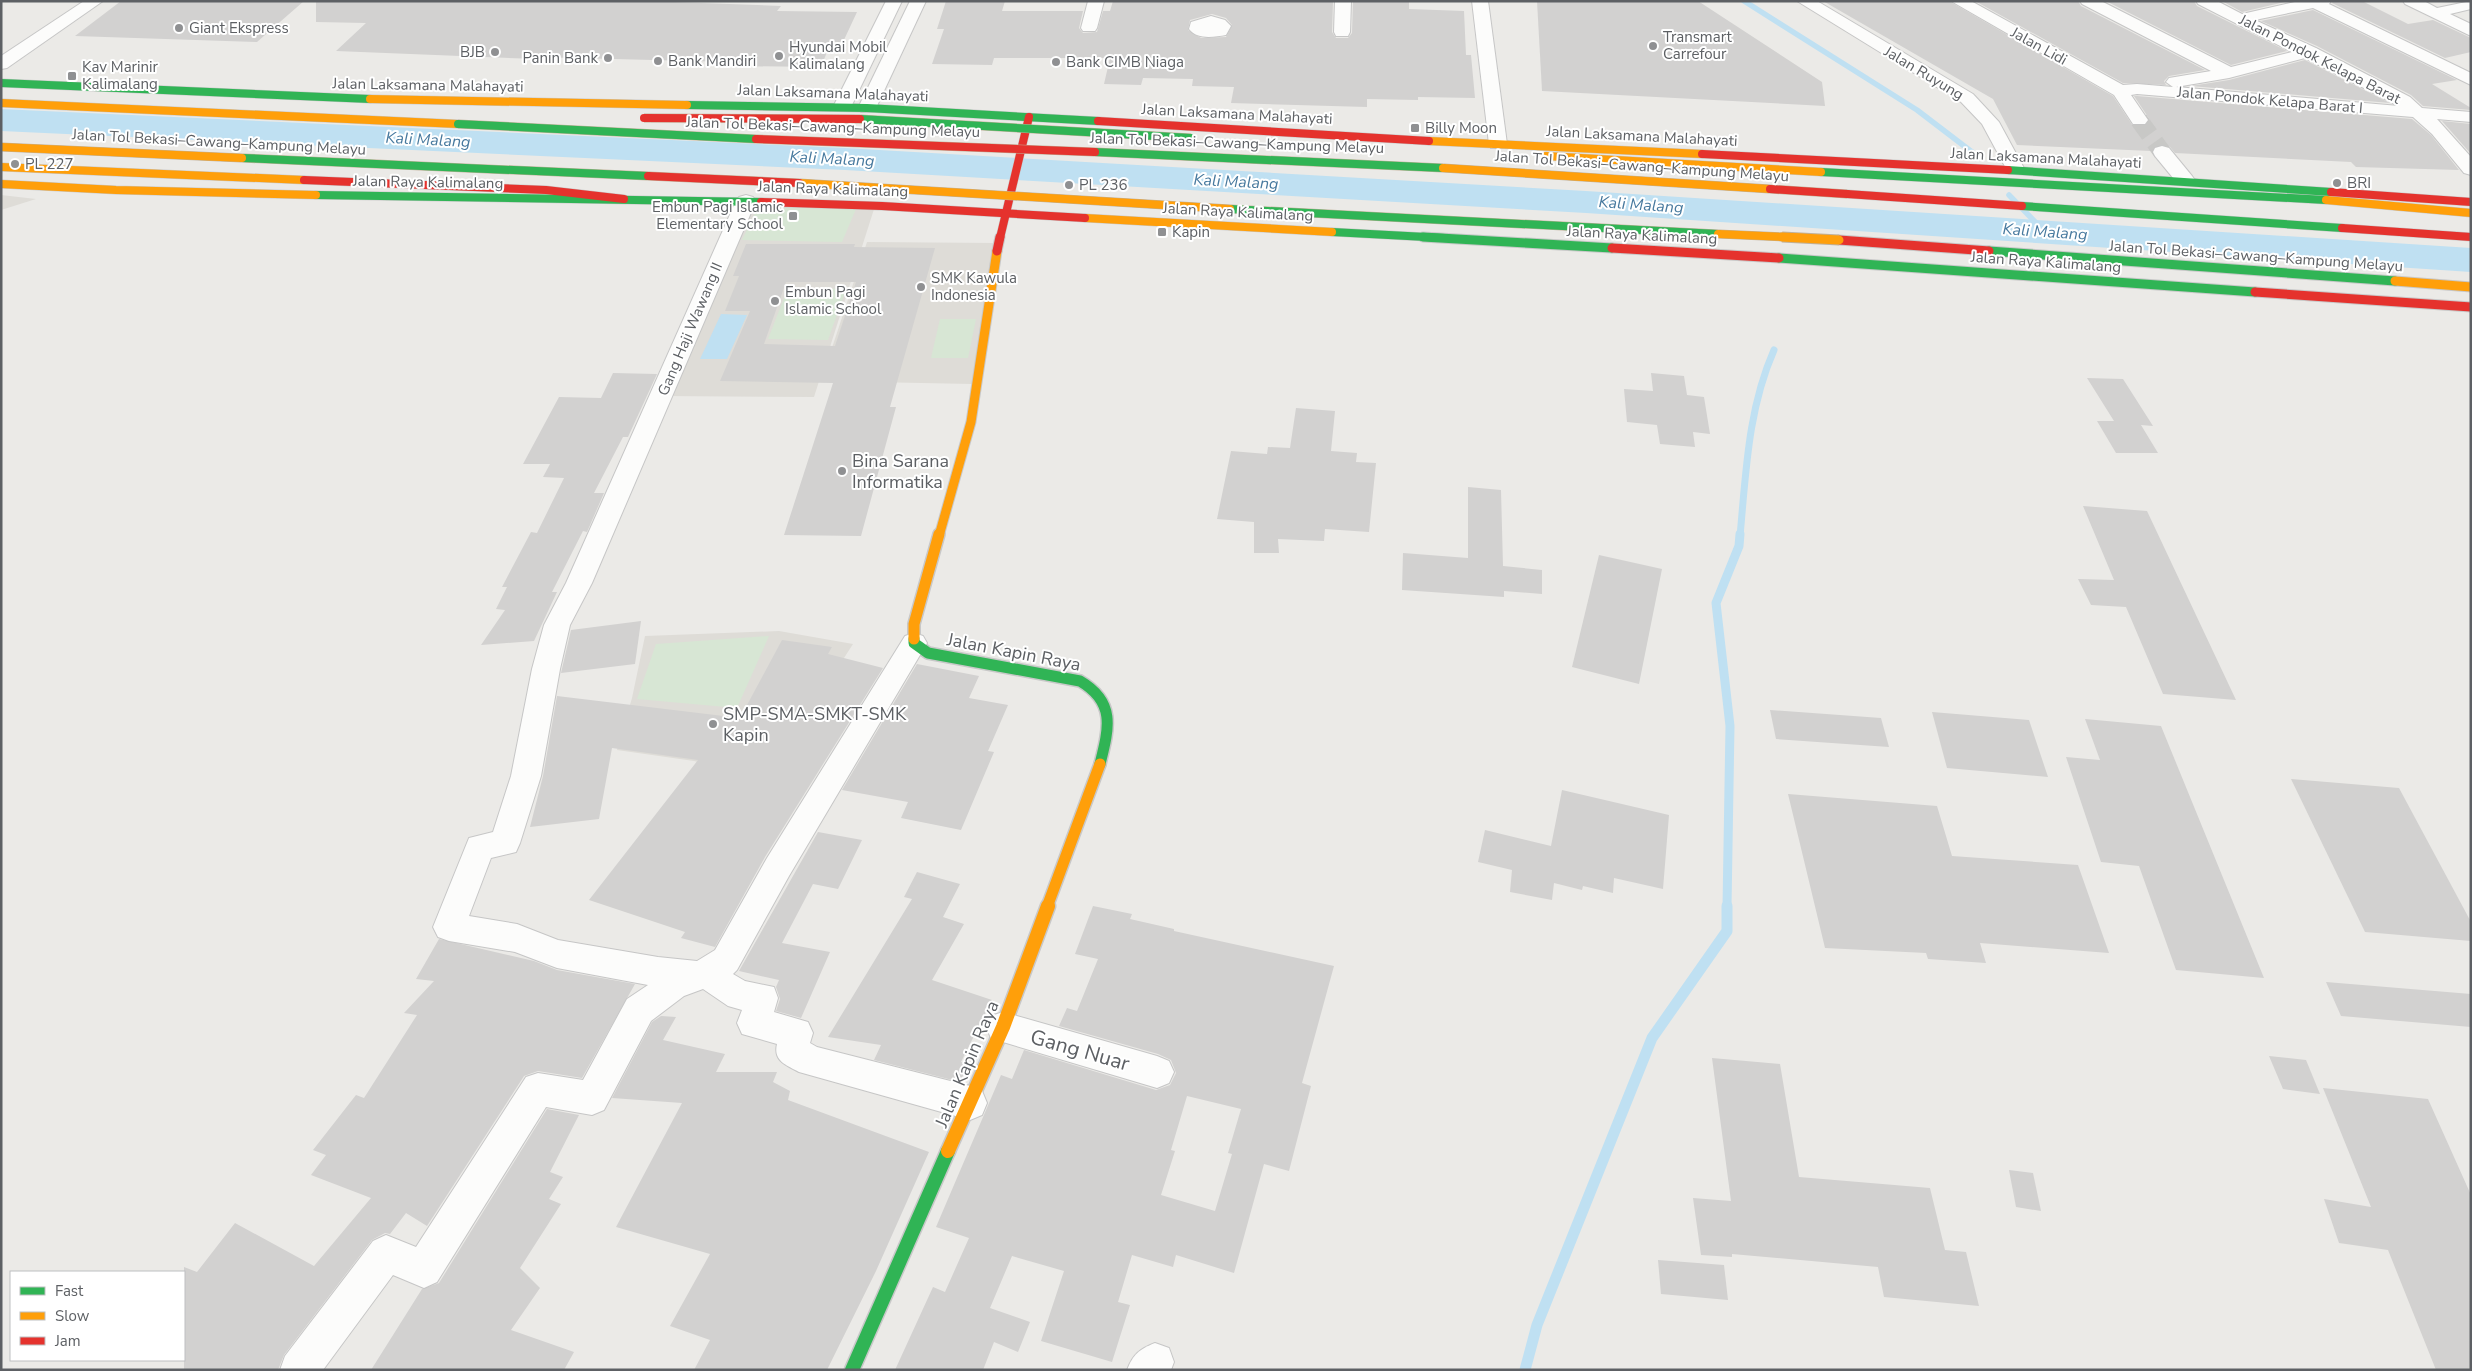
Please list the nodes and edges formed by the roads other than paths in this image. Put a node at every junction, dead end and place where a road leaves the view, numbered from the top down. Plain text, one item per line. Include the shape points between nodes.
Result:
1 (95, 1) edge
2 (894, 1) edge
3 (918, 1) edge
4 (1096, 1) edge
5 (1214, 1) edge
6 (1343, 1) edge
7 (1480, 1) edge
8 (1806, 1) edge
9 (1959, 1) edge
10 (2088, 1) edge
11 (2204, 1) edge
12 (2411, 1) edge
13 (2316, 2) edge
14 (2466, 9) edge
15 (2435, 13) junction
16 (2240, 19) junction
17 (1211, 21) dead end
18 (1089, 28) dead end
19 (2471, 31) edge
20 (1342, 32) dead end
21 (877, 36) junction
22 (901, 37) junction
23 (1, 47) edge
24 (26, 48) junction
25 (2310, 52) junction
26 (1, 64) edge
27 (2229, 73) junction
28 (2471, 80) edge
29 (1, 83) edge
30 (2128, 90) junction
31 (1, 103) edge
32 (842, 107) junction
33 (868, 108) junction
34 (2420, 112) junction
35 (2471, 116) edge
36 (1029, 117) junction
37 (633, 118) dead end
38 (594, 119) dead end
39 (2139, 120) tunnel mouth
40 (458, 124) junction
41 (1498, 144) junction
42 (1, 147) edge
43 (2162, 152) tunnel mouth
44 (1, 167) edge
45 (2471, 169) edge
46 (2011, 170) junction
47 (2185, 180) junction
48 (1, 184) edge
49 (624, 199) junction
50 (746, 201) junction
51 (2471, 202) edge
52 (1005, 212) junction
53 (2471, 213) edge
54 (2471, 238) edge
55 (2471, 287) edge
56 (2471, 308) edge
57 (914, 642) junction
58 (705, 973) junction
59 (1003, 1027) junction
60 (1157, 1072) dead end
61 (970, 1103) junction
62 (298, 1370) edge
63 (852, 1370) edge

1 - 24 street
2 - 21 street
3 - 22 street
4 - 18 street
5 - 17 street
6 - 20 street
7 - 41 street
8 - 46 street, Jalan Ruyung via 1967,98 1990,122
9 - 30 street, Jalan Lidi
10 - 27 street
11 - 16 street, Jalan Pondok Kelapa Barat
12 - 15 street
13 - 16 street
13 - 28 street
14 - 15 street
15 - 19 street
16 - 25 street, Jalan Pondok Kelapa Barat
21 - 22 street
21 - 32 street
22 - 33 street
23 - 24 street
24 - 26 street
25 - 27 street
25 - 34 street, Jalan Pondok Kelapa Barat via 2387,91
27 - 30 street
29 - 32 main road, Jalan Laksamana Malahayati via 422,101
30 - 34 street, Jalan Pondok Kelapa Barat I
30 - 39 street
31 - 40 main road, Jalan Tol Bekasi–Cawang–Kampung Melayu
32 - 33 main road, Jalan Laksamana Malahayati
33 - 36 main road, Jalan Laksamana Malahayati
34 - 35 street, Jalan Pondok Kelapa Barat I
34 - 45 street, Jalan Pondok Kelapa Barat
36 - 41 main road, Jalan Laksamana Malahayati
36 - 52 main road
37 - 53 main road, bridge via 752,115 910,120 2324,200
38 - 40 main road, bridge
40 - 54 main road, Jalan Tol Bekasi–Cawang–Kampung Melayu, bridge via 718,138 1343,162
41 - 46 main road, Jalan Laksamana Malahayati
42 - 55 main road, Jalan Tol Bekasi–Cawang–Kampung Melayu, bridge via 778,182 1839,240
43 - 47 street
44 - 49 main road via 546,190
46 - 47 main road, Jalan Laksamana Malahayati
47 - 51 main road, Jalan Laksamana Malahayati
48 - 49 main road, Jalan Raya Kalimalang via 352,196
49 - 50 main road, Jalan Raya Kalimalang
50 - 52 main road, Jalan Raya Kalimalang
50 - 58 street, Gang Haji Wawang II via 580,583 557,625 526,776 505,843 480,847 449,927 517,938 556,954 658,972
52 - 56 main road, Jalan Raya Kalimalang via 1794,259
52 - 57 main road via 991,279 971,422 914,624
57 - 58 street via 778,867 726,960
57 - 59 main road, Jalan Kapin Raya via 928,652 1080,681 1095,688 1104,700 1102,760
58 - 61 street via 740,995 762,998 754,1023 796,1033 792,1050 810,1061
58 - 62 street via 672,986 640,1010 592,1098 538,1090 424,1269 386,1254
59 - 60 street, Gang Nuar
59 - 61 main road, Jalan Kapin Raya
61 - 63 main road, Jalan Kapin Raya

